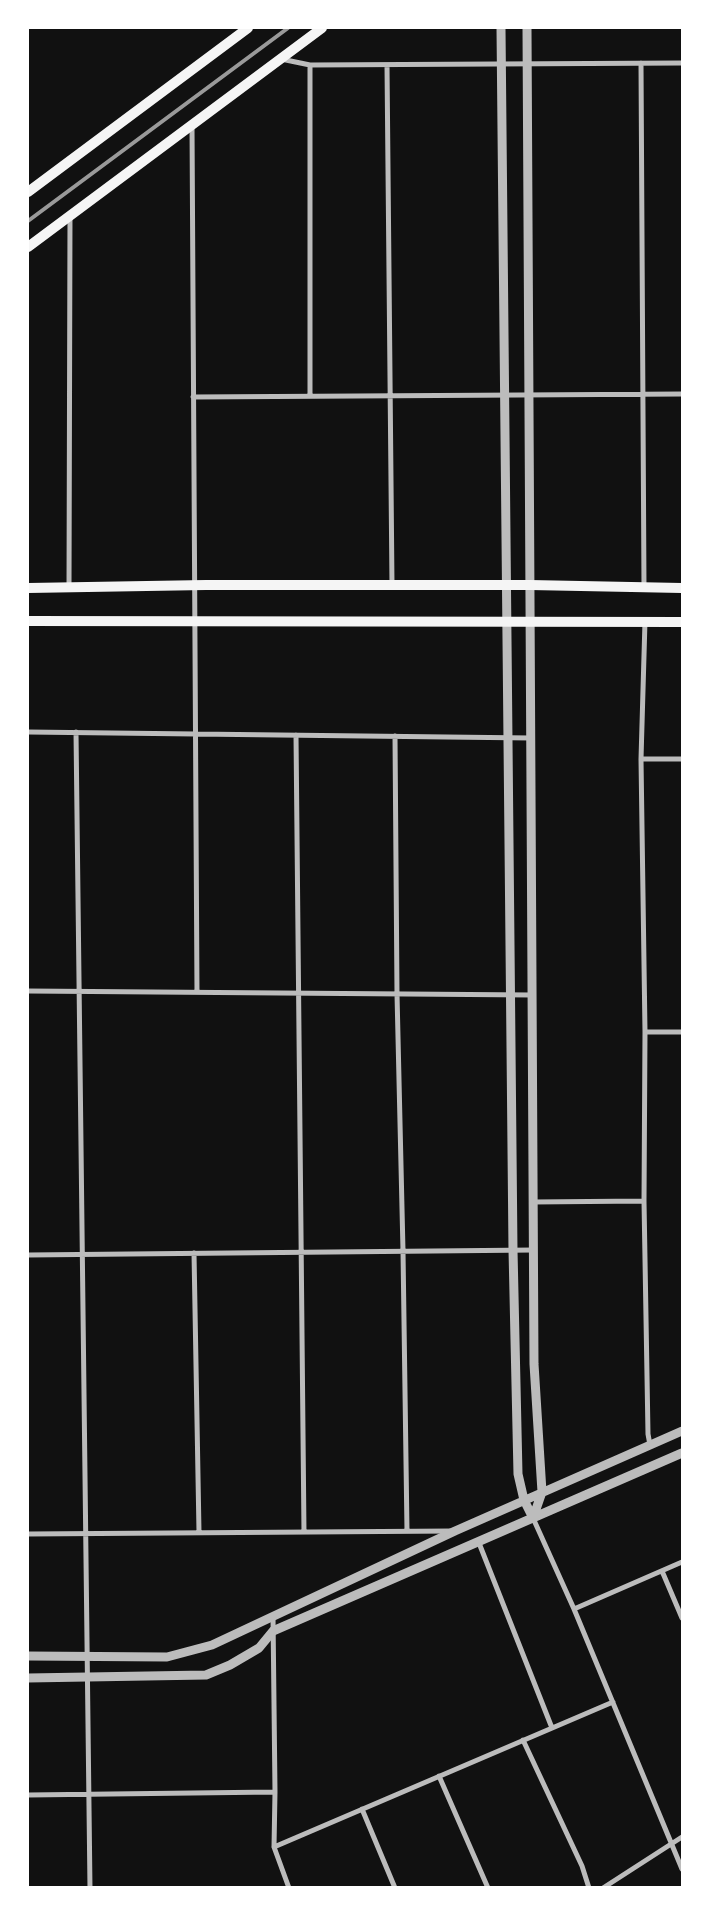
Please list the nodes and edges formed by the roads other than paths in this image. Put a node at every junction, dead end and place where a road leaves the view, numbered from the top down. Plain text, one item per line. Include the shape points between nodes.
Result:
1 (248, 28) edge
2 (322, 28) edge
3 (501, 28) edge
4 (527, 28) edge
5 (280, 59) junction
6 (641, 63) junction
7 (682, 63) edge
8 (501, 64) junction
9 (528, 64) junction
10 (310, 65) junction
11 (388, 65) junction
12 (192, 125) junction
13 (28, 192) edge
14 (70, 216) junction
15 (28, 247) edge
16 (643, 394) junction
17 (682, 394) edge
18 (392, 395) junction
19 (505, 395) junction
20 (529, 395) junction
21 (193, 396) junction
22 (310, 396) junction
23 (194, 586) junction
24 (392, 586) junction
25 (507, 586) junction
26 (530, 586) junction
27 (644, 587) junction
28 (28, 588) edge
29 (69, 588) junction
30 (682, 588) edge
31 (28, 621) edge
32 (194, 621) junction
33 (530, 621) junction
34 (644, 621) junction
35 (507, 622) junction
36 (682, 622) edge
37 (28, 732) edge
38 (76, 732) junction
39 (195, 734) junction
40 (296, 735) junction
41 (395, 736) junction
42 (508, 737) junction
43 (531, 738) junction
44 (641, 759) junction
45 (682, 759) edge
46 (28, 991) edge
47 (79, 991) junction
48 (197, 992) junction
49 (299, 993) junction
50 (397, 994) junction
51 (511, 995) junction
52 (532, 995) junction
53 (645, 1032) junction
54 (682, 1032) edge
55 (644, 1201) junction
56 (533, 1202) junction
57 (513, 1250) junction
58 (534, 1250) junction
59 (403, 1251) junction
60 (301, 1252) junction
61 (194, 1253) junction
62 (82, 1254) junction
63 (28, 1255) edge
64 (682, 1431) edge
65 (650, 1445) junction
66 (682, 1454) edge
67 (542, 1492) junction
68 (524, 1500) junction
69 (533, 1518) junction
70 (407, 1531) junction
71 (455, 1531) junction
72 (199, 1532) junction
73 (304, 1532) junction
74 (85, 1533) junction
75 (28, 1534) edge
76 (479, 1543) junction
77 (682, 1562) edge
78 (662, 1570) junction
79 (574, 1608) junction
80 (273, 1616) junction
81 (682, 1618) edge
82 (273, 1631) junction
83 (86, 1655) junction
84 (28, 1656) edge
85 (28, 1678) edge
86 (87, 1678) junction
87 (613, 1702) junction
88 (552, 1728) junction
89 (523, 1740) junction
90 (439, 1776) junction
91 (275, 1792) junction
92 (88, 1794) junction
93 (28, 1795) edge
94 (362, 1809) junction
95 (682, 1837) edge
96 (671, 1844) junction
97 (274, 1847) junction
98 (682, 1869) edge
99 (90, 1888) edge
100 (289, 1888) edge
101 (395, 1888) edge
102 (488, 1888) edge
103 (589, 1888) edge
104 (603, 1888) edge

1 - 13 main road
2 - 5 main road
3 - 8 street
4 - 9 street
5 - 10 street
5 - 12 main road
6 - 7 street
6 - 9 street
6 - 16 street
8 - 9 street
8 - 11 street
8 - 19 street
9 - 20 street
10 - 11 street
10 - 22 street
11 - 18 street
12 - 14 main road
12 - 21 street
14 - 15 main road
14 - 29 street
16 - 17 street
16 - 20 street
16 - 27 street
18 - 19 street
18 - 22 street
18 - 24 street
19 - 20 street
19 - 25 street
20 - 26 street
21 - 22 street
21 - 23 street
23 - 24 main road
23 - 29 main road
23 - 32 street
24 - 25 main road
25 - 26 main road
25 - 35 street
26 - 27 main road
26 - 33 street
27 - 30 main road
28 - 29 main road
31 - 32 main road
32 - 35 main road
32 - 39 street
33 - 34 main road
33 - 35 main road
33 - 43 street
34 - 36 main road
34 - 44 street
35 - 42 street
37 - 38 street
38 - 39 street
38 - 47 street
39 - 40 street
39 - 48 street
40 - 41 street
40 - 49 street
41 - 42 street
41 - 50 street
42 - 43 street
42 - 51 street
43 - 52 street
44 - 45 street
44 - 53 street
46 - 47 street
47 - 48 street
47 - 62 street
48 - 49 street
49 - 50 street
49 - 60 street
50 - 51 street
50 - 59 street
51 - 52 street
51 - 57 street
52 - 56 street
53 - 54 street
53 - 55 street
55 - 56 street
55 - 65 street
56 - 58 street
57 - 58 street
57 - 59 street
57 - 68 street via 518,1474
58 - 67 street via 534,1364
59 - 60 street
59 - 70 street
60 - 61 street
60 - 73 street
61 - 62 street
61 - 72 street
62 - 63 street
62 - 74 street
64 - 65 street
65 - 67 street
66 - 69 street
67 - 68 street
67 - 69 street
68 - 69 street
68 - 71 street
69 - 76 street
69 - 79 street
70 - 71 street
70 - 73 street
71 - 80 street
72 - 73 street
72 - 74 street
74 - 75 street
74 - 83 street
76 - 82 street
76 - 88 street
77 - 78 street
78 - 79 street
78 - 81 street
79 - 87 street
80 - 82 street
80 - 83 street via 212,1645 167,1657
82 - 86 street via 259,1648 206,1675
82 - 91 street
83 - 84 street
83 - 86 street
85 - 86 street
86 - 92 street
87 - 88 street
87 - 96 street
88 - 89 street
89 - 90 street
89 - 103 street via 582,1866
90 - 94 street
90 - 102 street
91 - 92 street
91 - 97 street
92 - 93 street
92 - 99 street
94 - 97 street
94 - 101 street
95 - 96 street
96 - 98 street
96 - 104 street
97 - 100 street

